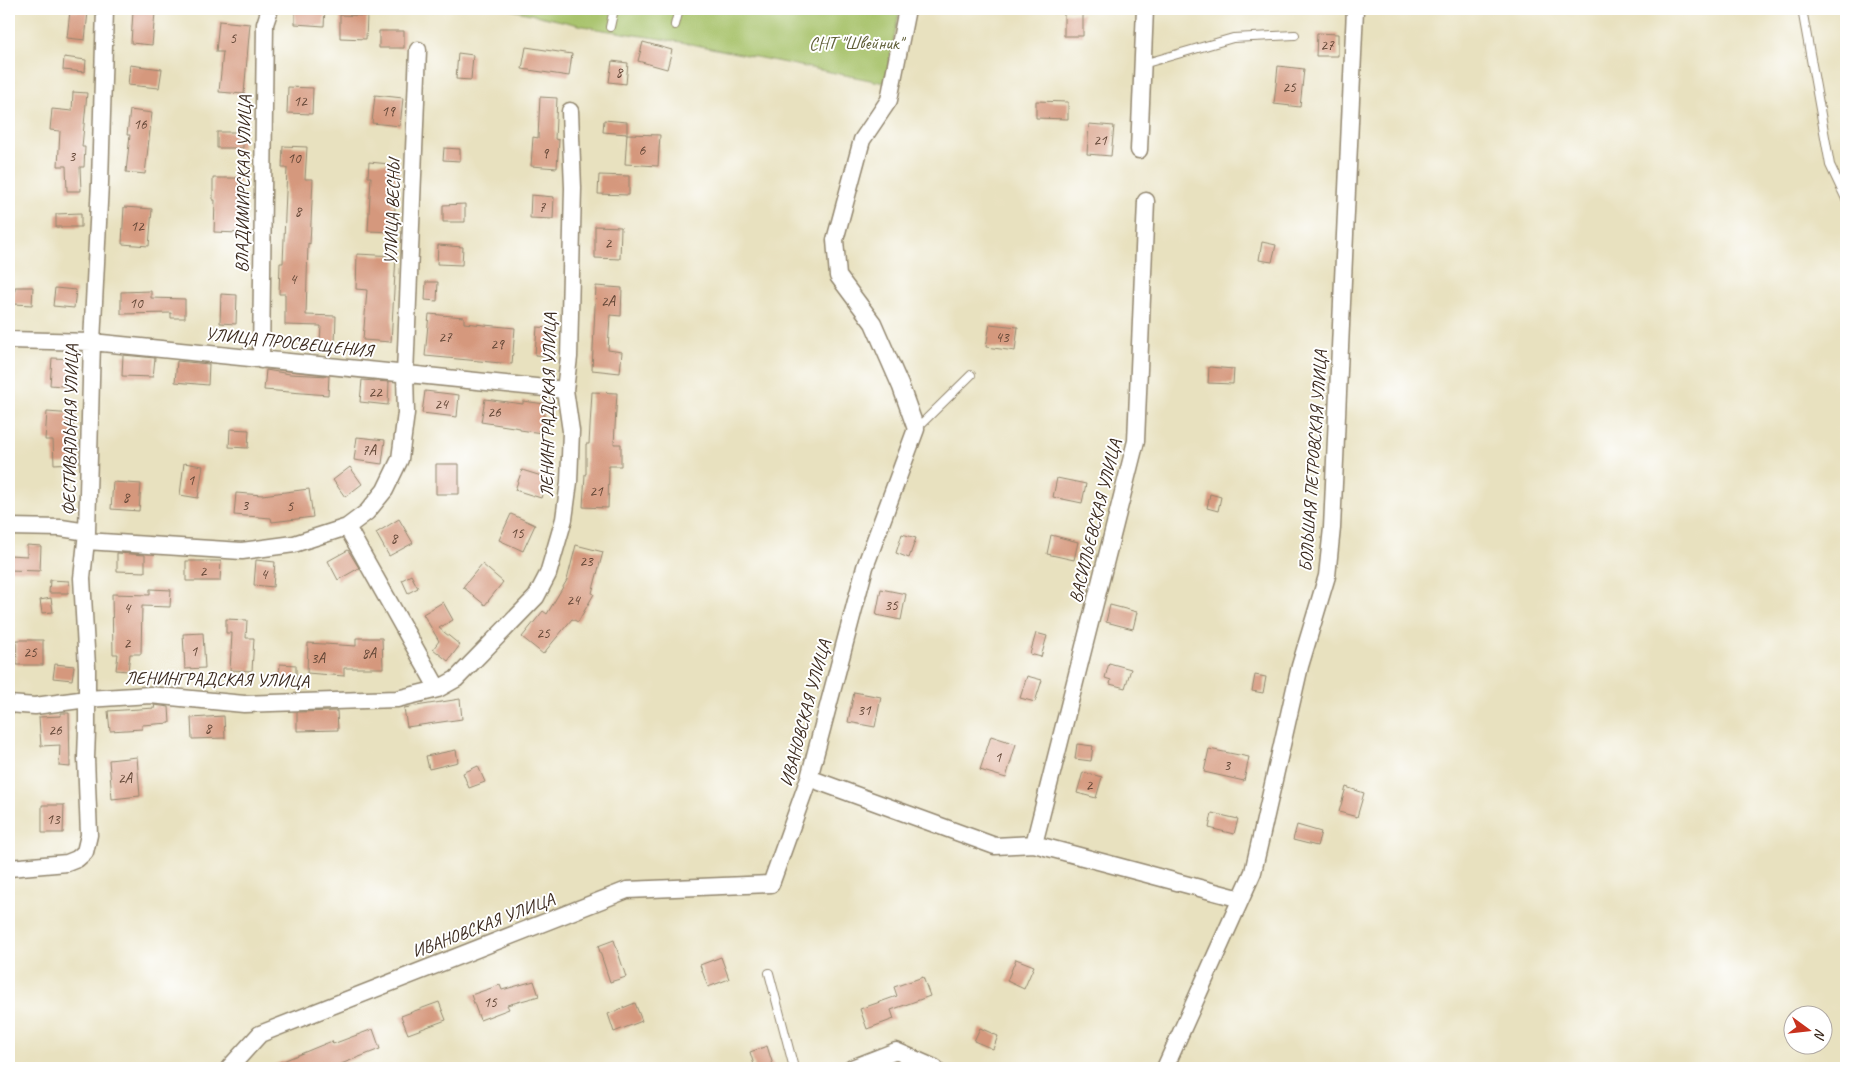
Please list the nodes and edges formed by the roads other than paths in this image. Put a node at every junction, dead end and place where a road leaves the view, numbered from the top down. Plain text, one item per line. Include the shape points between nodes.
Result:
1 (105, 9) edge
2 (270, 9) edge
3 (614, 9) edge
4 (679, 9) edge
5 (908, 9) edge
6 (1145, 9) edge
7 (1355, 9) edge
8 (1802, 9) edge
9 (675, 25) dead end
10 (610, 27) dead end
11 (1295, 35) dead end
12 (418, 50) dead end
13 (1143, 64) junction
14 (570, 111) dead end
15 (1139, 150) dead end
16 (1846, 199) edge
17 (1146, 201) dead end
18 (9, 340) edge
19 (92, 342) junction
20 (261, 360) junction
21 (405, 374) junction
22 (971, 375) dead end
23 (565, 390) junction
24 (916, 429) junction
25 (348, 527) junction
26 (9, 528) edge
27 (87, 537) junction
28 (438, 689) junction
29 (87, 699) junction
30 (9, 704) edge
31 (810, 778) junction
32 (1034, 844) junction
33 (9, 868) edge
34 (1241, 899) junction
35 (769, 973) dead end
36 (229, 1068) edge
37 (794, 1068) edge
38 (852, 1068) edge
39 (935, 1068) edge
40 (1165, 1068) edge

1 - 19 street, ФЕСТИВАЛЬНАЯ УЛИЦА
2 - 20 street, ВЛАДИМИРСКАЯ УЛИЦА via 265,24
3 - 10 lane
4 - 9 lane
5 - 24 street via 889,100 862,140 835,240 838,276 873,323
6 - 13 street
7 - 34 street, БОЛЬШАЯ ПЕТРОВСКАЯ УЛИЦА via 1332,528 1327,576 1300,666 1253,872
8 - 16 lane via 1830,165
11 - 13 lane via 1233,38
12 - 21 street, УЛИЦА ВЕСНЫ
13 - 15 street
14 - 23 street, ЛЕНИНГРАДСКАЯ УЛИЦА via 573,188 569,357
17 - 32 street, ВАСИЛЬЕВСКАЯ УЛИЦА via 1136,440
18 - 19 street, УЛИЦА ПРОСВЕЩЕНИЯ
19 - 20 street, УЛИЦА ПРОСВЕЩЕНИЯ
19 - 27 street, ФЕСТИВАЛЬНАЯ УЛИЦА
20 - 21 street, УЛИЦА ПРОСВЕЩЕНИЯ
21 - 23 street, УЛИЦА ПРОСВЕЩЕНИЯ
21 - 25 street, УЛИЦА ВЕСНЫ via 406,413 400,460 385,490 367,512
22 - 24 lane
23 - 28 street, ЛЕНИНГРАДСКАЯ УЛИЦА via 571,431 569,482 564,519 548,574 536,597 456,679
24 - 31 street, ИВАНОВСКАЯ УЛИЦА via 865,567
25 - 27 street via 294,544 242,551
25 - 28 street
26 - 27 street via 61,528
27 - 29 street, ФЕСТИВАЛЬНАЯ УЛИЦА via 82,578
28 - 29 street, ЛЕНИНГРАДСКАЯ УЛИЦА via 397,699 254,704 150,695
29 - 30 street, ЛЕНИНГРАДСКАЯ УЛИЦА via 35,706
29 - 33 street, ФЕСТИВАЛЬНАЯ УЛИЦА via 89,835 85,852 67,863
31 - 32 street via 995,846
31 - 36 street, ИВАНОВСКАЯ УЛИЦА via 771,884 627,890 260,1034
32 - 34 street
34 - 40 street, БОЛЬШАЯ ПЕТРОВСКАЯ УЛИЦА
35 - 37 lane
38 - 39 street via 896,1052

